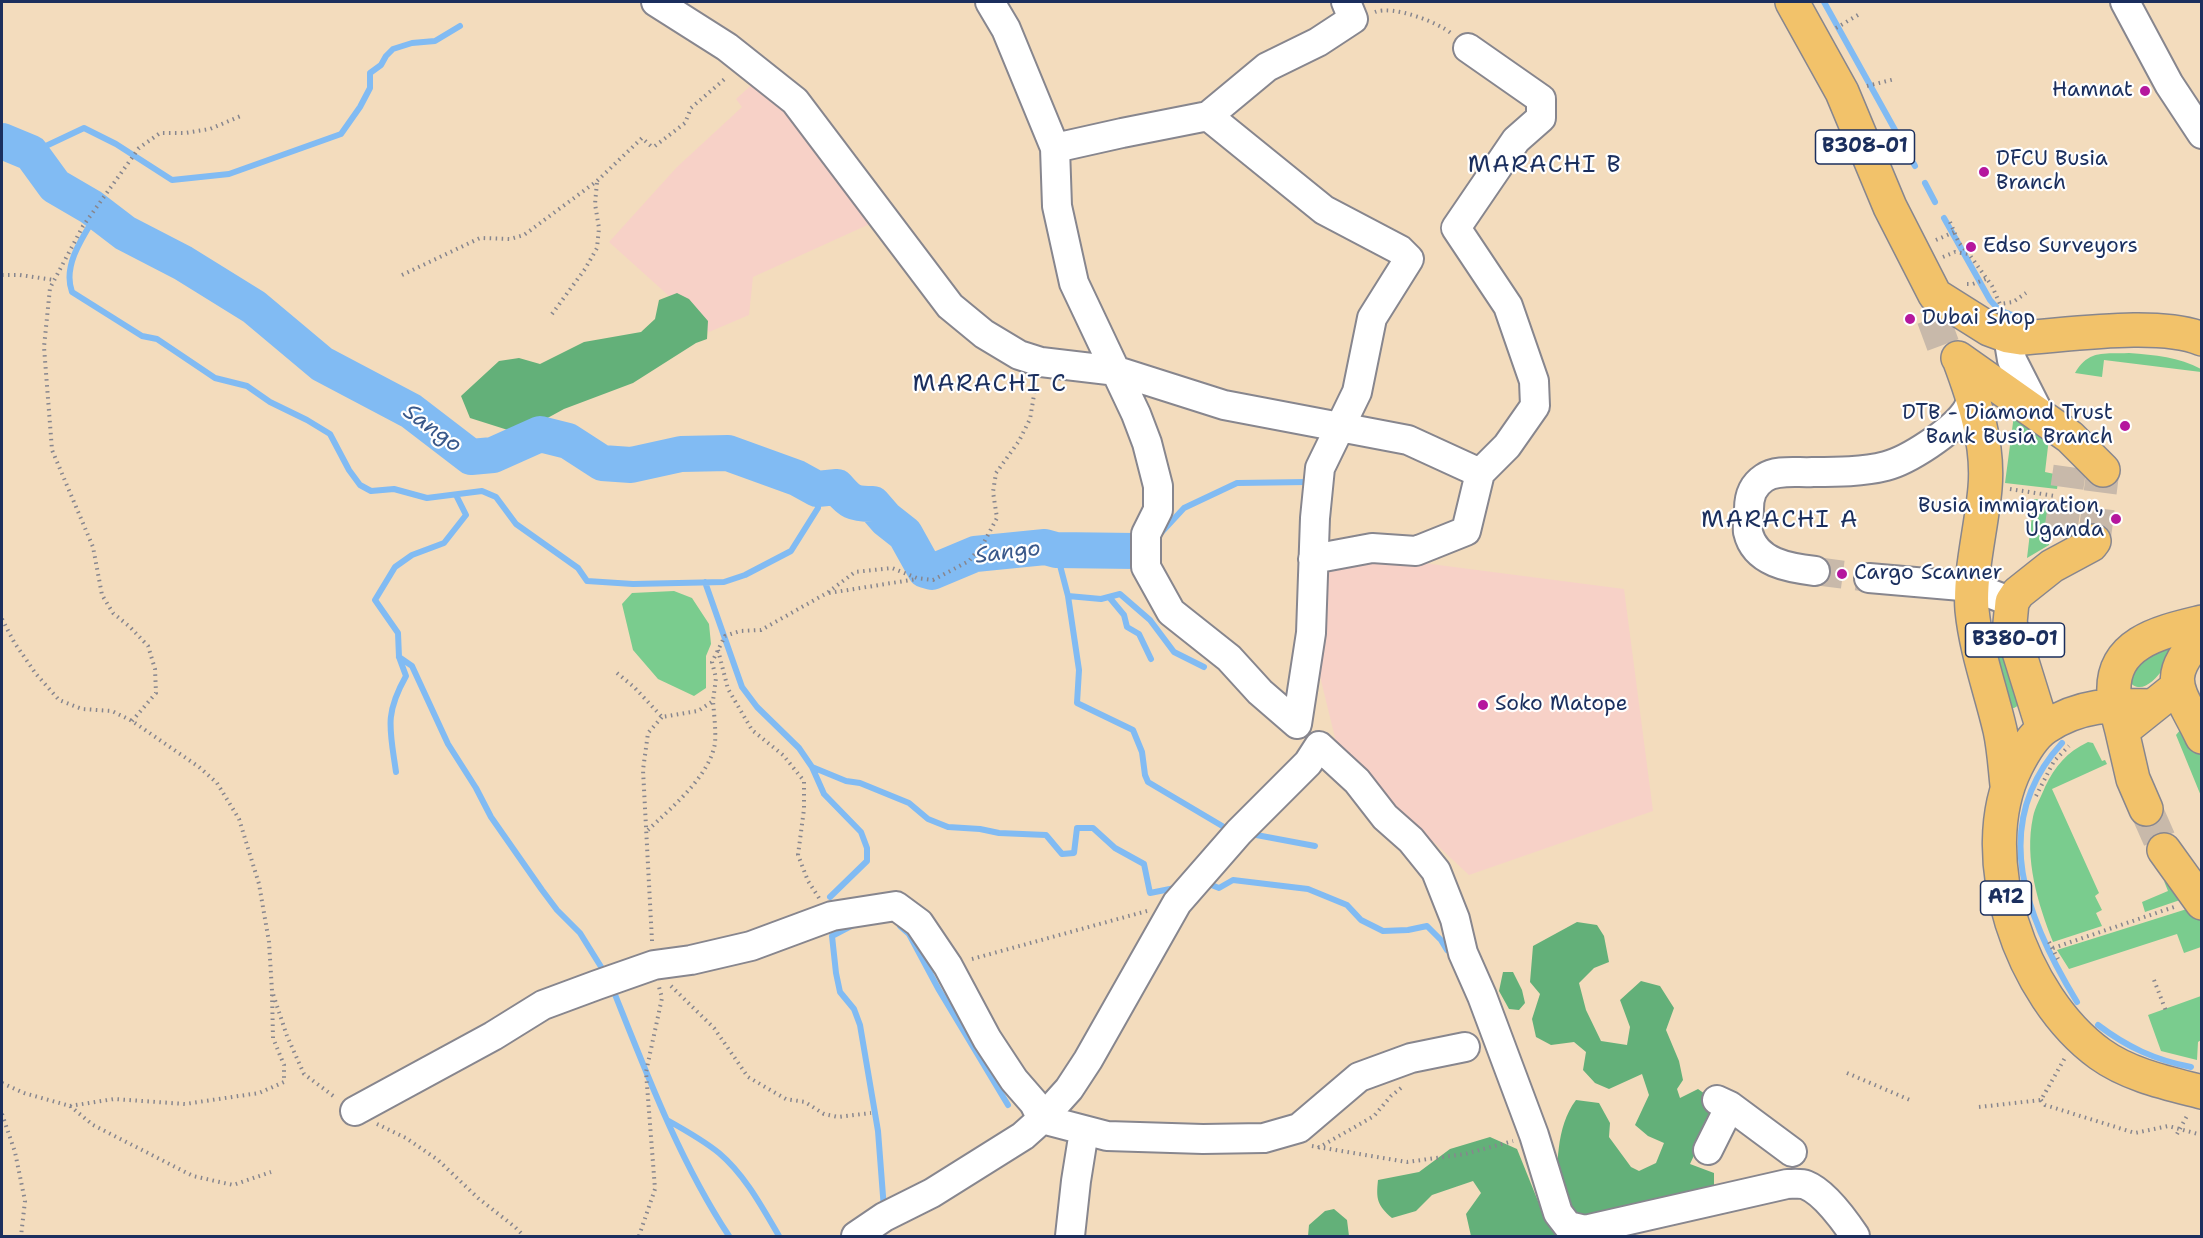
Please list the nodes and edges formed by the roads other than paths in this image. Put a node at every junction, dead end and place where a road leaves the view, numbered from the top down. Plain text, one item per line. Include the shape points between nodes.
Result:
1 (656, 2) edge
2 (990, 2) edge
3 (1792, 2) edge
4 (2125, 2) edge
5 (1350, 10) edge
6 (1468, 48) road end
7 (1208, 116) junction
8 (2202, 134) edge
9 (1055, 148) junction
10 (1942, 329) junction
11 (2008, 336) junction
12 (2202, 339) edge
13 (1117, 371) junction
14 (1974, 396) junction
15 (2040, 414) junction
16 (1341, 427) junction
17 (2103, 471) dead end
18 (1480, 473) junction
19 (2094, 541) dead end
20 (1313, 559) junction
21 (1815, 571) tunnel mouth
22 (1869, 578) tunnel mouth
23 (1973, 586) junction
24 (2012, 602) junction
25 (2202, 622) edge
26 (2194, 644) edge
27 (2177, 687) junction
28 (2119, 717) junction
29 (1297, 724) junction
30 (2043, 729) junction
31 (2202, 737) edge
32 (1319, 746) junction
33 (2021, 792) junction
34 (2146, 809) tunnel mouth
35 (2164, 850) tunnel mouth
36 (2200, 901) edge
37 (1465, 1047) dead end
38 (2202, 1092) edge
39 (355, 1111) road end
40 (1042, 1119) junction
41 (1084, 1131) junction
42 (1708, 1150) dead end
43 (1792, 1152) dead end
44 (856, 1236) edge
45 (1070, 1236) edge
46 (1855, 1236) edge

1 - 13 street via 727,47 795,101 950,306 984,334 1019,355 1041,362
2 - 9 street via 1006,29
3 - 10 highway, B308-01 via 1842,92
4 - 8 street via 2169,84
5 - 7 street via 1318,42 1268,67
6 - 18 street via 1541,99 1541,118 1516,140 1456,228 1509,306 1534,381 1535,406 1507,446
7 - 9 street
7 - 16 street via 1324,210 1400,250 1409,259 1372,318 1357,392
9 - 13 street via 1057,206 1074,283
10 - 11 highway via 1989,329
10 - 14 highway, B380-01
10 - 15 highway
11 - 12 highway via 2165,330
11 - 15 street via 2012,360
13 - 16 street via 1224,405
13 - 29 street via 1136,414 1158,486 1158,510 1146,534 1146,567 1171,612 1229,658
14 - 21 street via 1965,413 1945,432 1887,466 1785,472 1765,477 1755,485 1749,497 1748,532 1754,545 1765,557 1785,567
14 - 23 highway, B380-01 via 1986,486
15 - 17 highway via 2070,448
16 - 18 street via 1408,440
16 - 20 street via 1320,468
18 - 20 street via 1466,531 1416,551 1372,548
19 - 24 highway, B380-01 via 2056,550
20 - 29 street via 1311,633
22 - 23 street
23 - 24 street
23 - 33 highway, B380-01 via 1973,618 2000,732
24 - 30 highway, B380-01 via 2010,623
25 - 28 highway via 2161,633 2129,651 2118,664 2115,676
26 - 27 highway via 2177,671
27 - 28 highway, A12 via 2151,706
27 - 31 highway
28 - 30 highway, A12 via 2083,710
28 - 34 highway via 2133,779
29 - 32 street
30 - 33 highway, A12 via 2025,749
32 - 40 street via 1308,763 1239,832 1177,903 1088,1060
32 - 46 street via 1357,781 1436,871 1455,919 1463,953 1534,1135 1558,1213 1568,1226 1577,1230 1620,1222 1787,1184 1805,1185 1821,1195
33 - 38 highway, A12 via 1999,824 1999,866 2011,920 2038,982 2066,1021 2100,1053 2135,1072
35 - 36 highway
37 - 41 street via 1411,1058 1359,1077 1299,1128 1264,1138 1107,1136
39 - 40 street via 543,1005 654,965 751,946 832,916 896,906 919,923 948,966 987,1039
40 - 41 street
40 - 44 street via 1023,1136
41 - 45 street
42 - 43 street via 1723,1103

